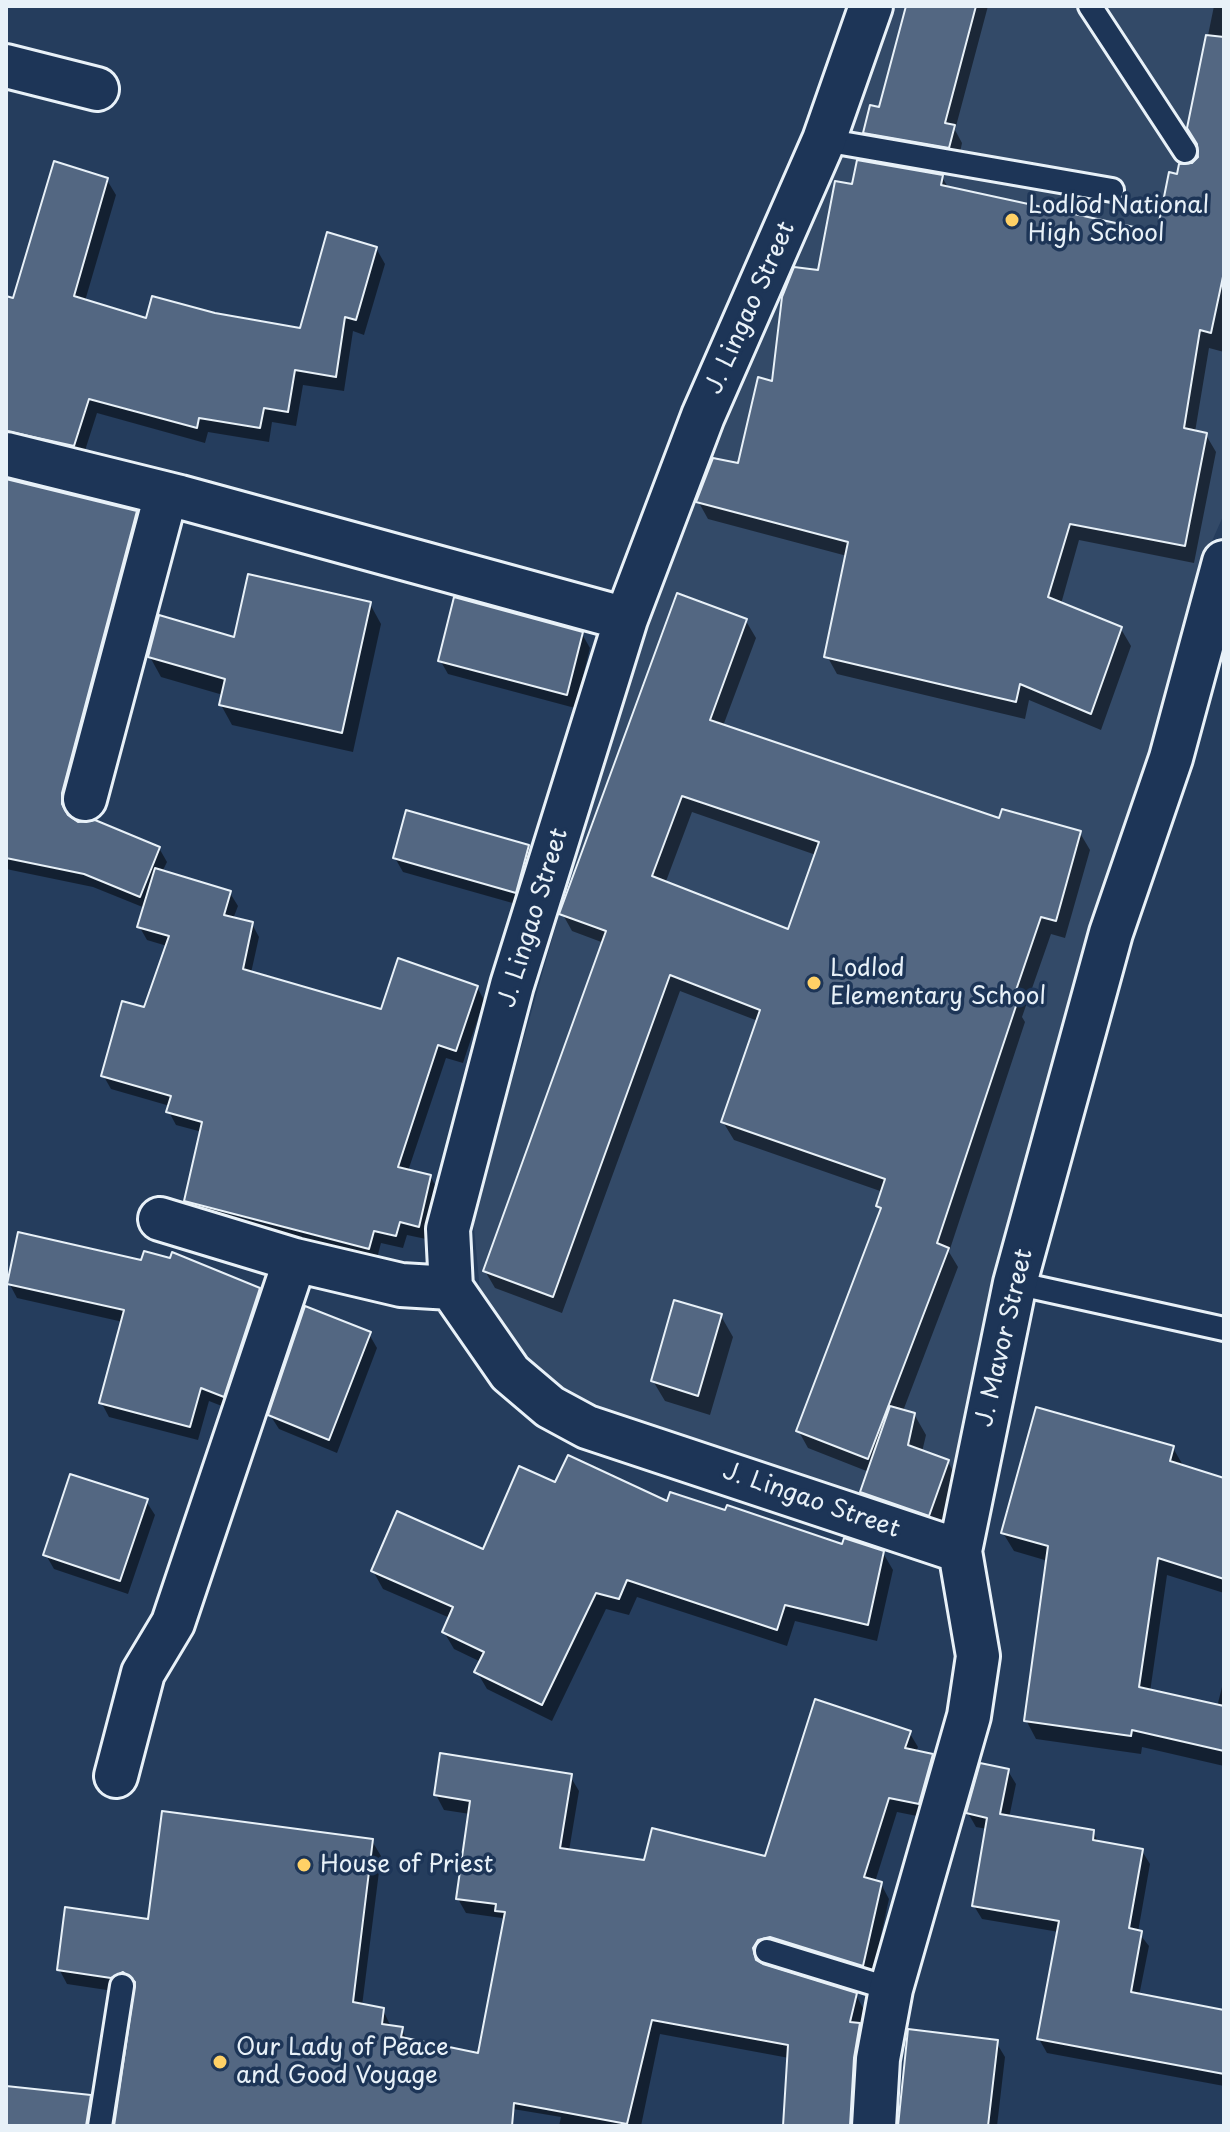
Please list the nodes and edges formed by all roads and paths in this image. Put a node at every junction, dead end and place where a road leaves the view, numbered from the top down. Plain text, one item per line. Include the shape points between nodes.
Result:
1 (871, 6) edge
2 (1090, 6) edge
3 (6, 66) edge
4 (97, 89) dead end
5 (824, 140) junction
6 (1185, 151) dead end
7 (1112, 190) dead end
8 (6, 454) edge
9 (166, 495) junction
10 (1224, 562) edge
11 (626, 619) junction
12 (85, 799) dead end
13 (160, 1219) dead end
14 (295, 1260) junction
15 (1015, 1283) junction
16 (451, 1288) junction
17 (1224, 1329) edge
18 (960, 1551) junction
19 (116, 1776) dead end
20 (767, 1951) dead end
21 (122, 1986) dead end
22 (891, 1989) junction
23 (100, 2126) edge
24 (874, 2126) edge

1 - 5 street, J. Lingao Street
2 - 6 lane
3 - 4 street
5 - 7 lane
5 - 11 street, J. Lingao Street via 703,416
8 - 9 street
9 - 11 street
9 - 12 street
10 - 15 street, J. Mavor Street via 1171,758 1111,933
11 - 16 street, J. Lingao Street via 512,985 448,1229
13 - 14 street
14 - 16 street via 401,1285
14 - 19 street via 173,1623 143,1673
15 - 17 lane
15 - 18 street, J. Mavor Street
16 - 18 street, J. Lingao Street via 510,1373 550,1407 587,1427
18 - 22 street, J. Mavor Street via 978,1656 969,1716
20 - 22 lane
21 - 23 lane
22 - 24 street, J. Mavor Street via 878,2059

